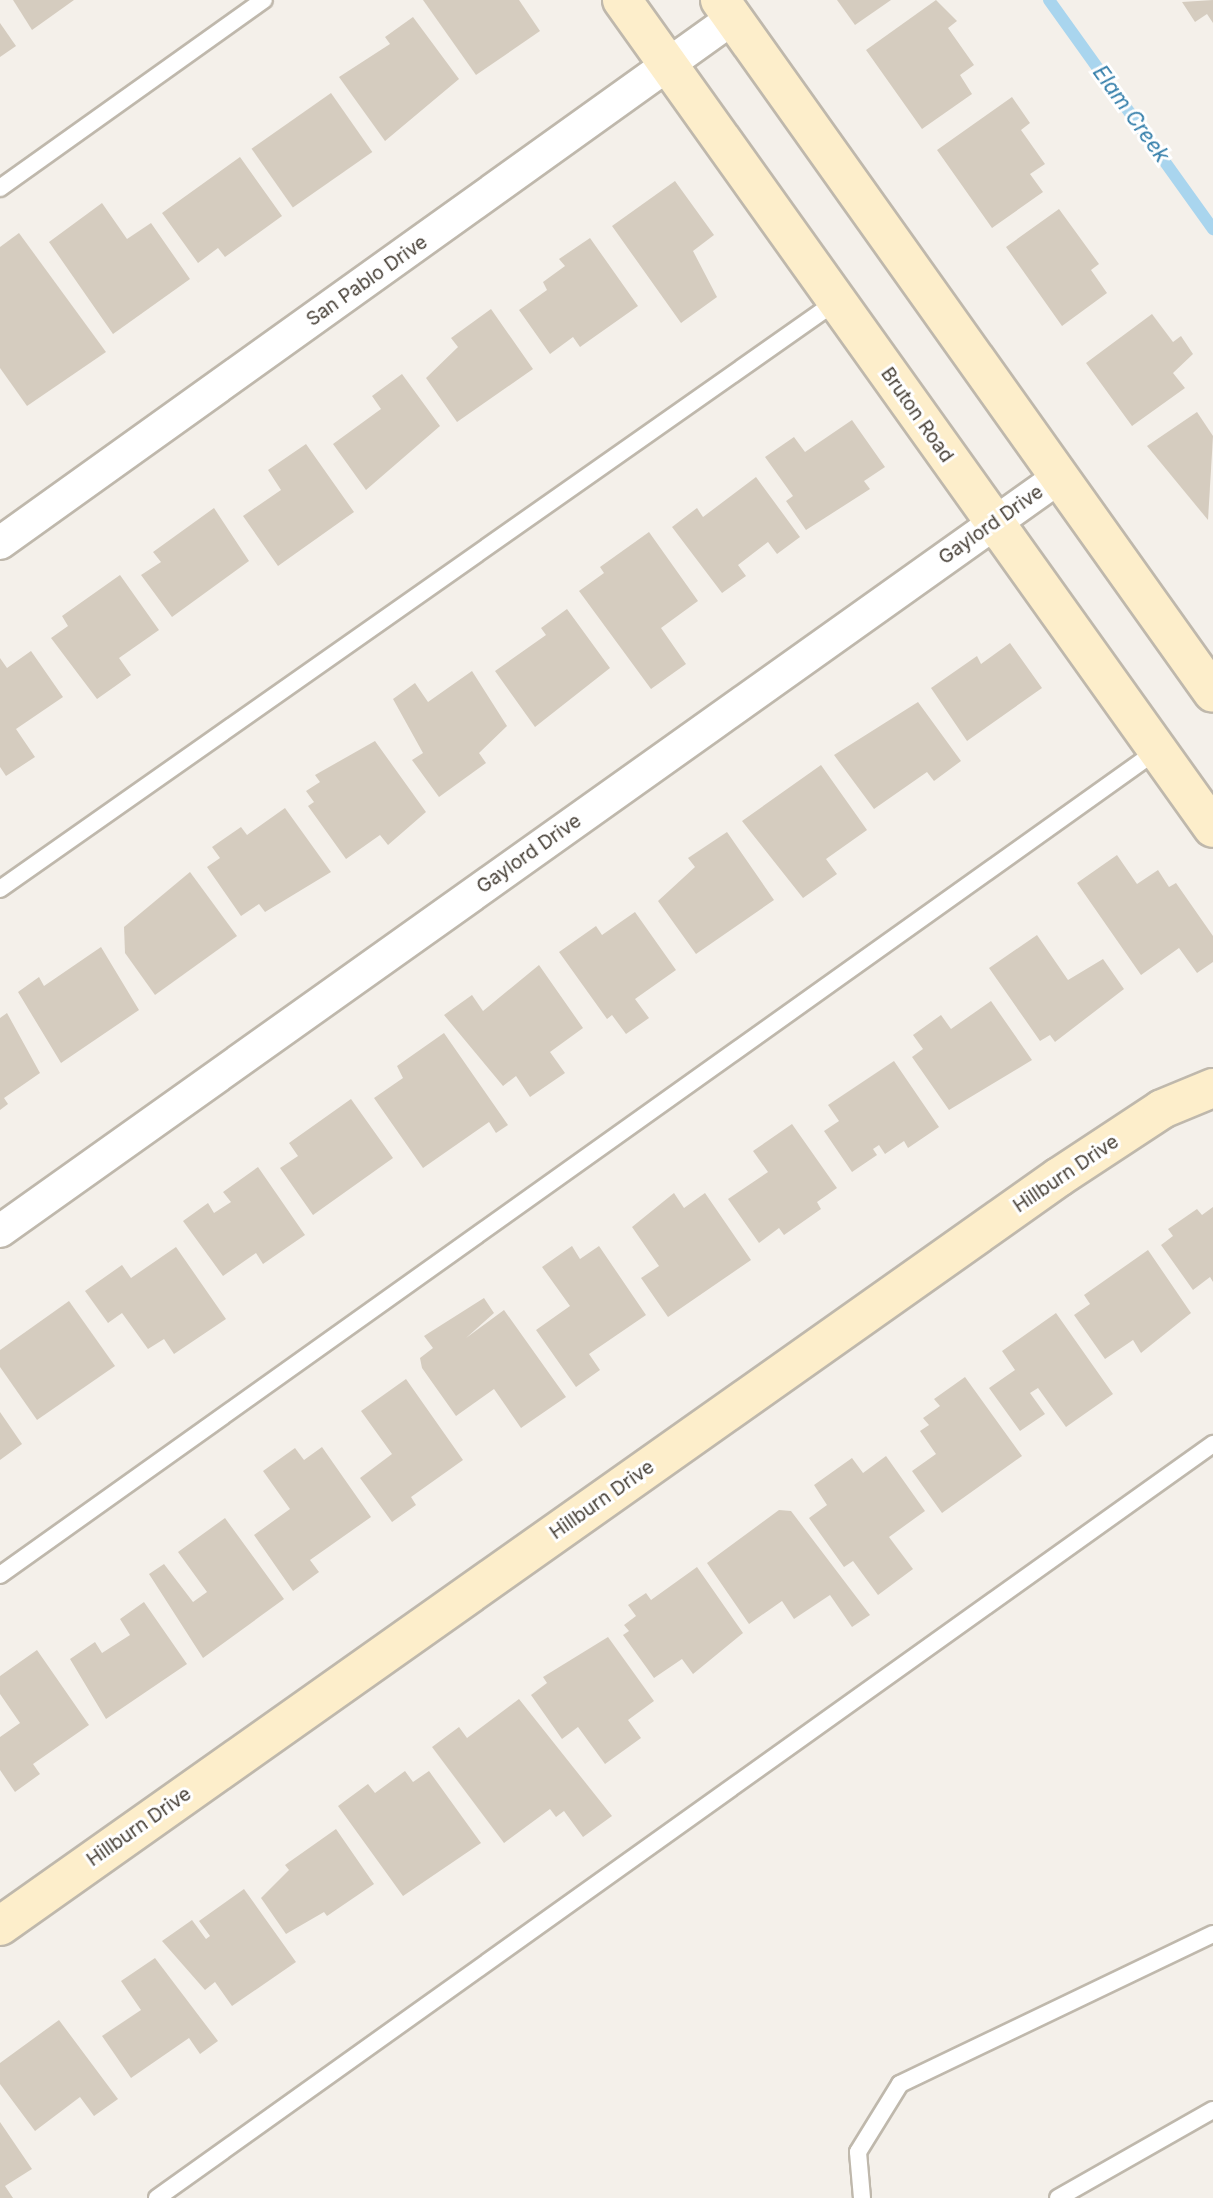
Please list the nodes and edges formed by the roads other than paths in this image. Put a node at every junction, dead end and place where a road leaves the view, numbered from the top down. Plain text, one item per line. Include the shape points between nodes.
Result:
1 (264, 0) edge
2 (622, 0) edge
3 (726, 9) edge
4 (670, 67) junction
5 (0, 188) edge
6 (837, 301) junction
7 (1058, 478) junction
8 (993, 523) junction
9 (0, 543) edge
10 (1213, 694) edge
11 (1158, 750) junction
12 (1213, 828) edge
13 (0, 889) edge
14 (1213, 1088) edge
15 (0, 1231) edge
16 (1213, 1444) edge
17 (0, 1575) edge
18 (0, 1926) edge
19 (1213, 1934) edge
20 (1213, 2110) edge
21 (157, 2198) edge
22 (862, 2198) edge
23 (1058, 2198) edge

1 - 5 lane
2 - 4 main road, Bruton Road
3 - 4 street, San Pablo Drive
3 - 7 main road
4 - 6 main road, Bruton Road
4 - 9 street, San Pablo Drive
6 - 8 main road, Bruton Road
6 - 13 lane
7 - 8 street, Gaylord Drive
7 - 10 main road
8 - 11 main road, Bruton Road
8 - 15 street, Gaylord Drive
11 - 12 main road, Bruton Road
11 - 17 lane
14 - 18 main road, Hillburn Drive via 1163,1110 1059,1177
16 - 21 lane
19 - 22 lane via 900,2084 858,2152
20 - 23 lane

